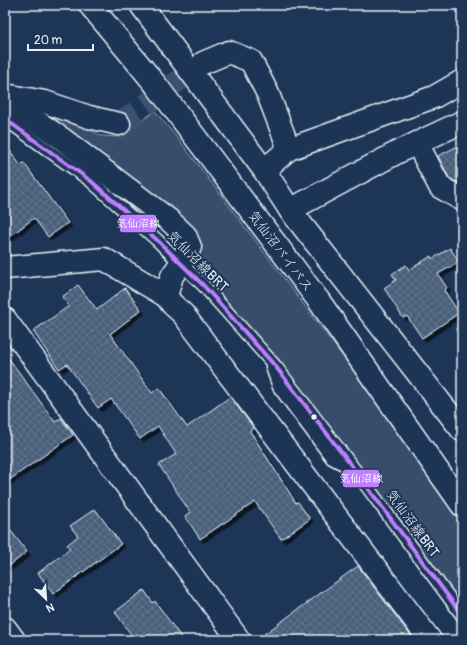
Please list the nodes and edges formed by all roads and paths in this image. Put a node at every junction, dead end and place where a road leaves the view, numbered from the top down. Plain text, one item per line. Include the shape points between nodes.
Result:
1 (90, 5) edge
2 (141, 5) edge
3 (202, 63) tunnel mouth
4 (462, 81) edge
5 (5, 95) edge
6 (5, 100) edge
7 (5, 119) edge
8 (462, 122) edge
9 (119, 124) dead end
10 (417, 144) junction
11 (288, 149) junction
12 (264, 170) junction
13 (462, 199) edge
14 (290, 210) junction
15 (181, 263) junction
16 (5, 268) edge
17 (166, 296) junction
18 (5, 319) edge
19 (462, 430) edge
20 (462, 505) edge
21 (462, 615) edge
22 (5, 628) edge
23 (14, 640) edge
24 (239, 640) edge
25 (430, 640) edge

1 - 20 main road, 気仙沼バイパス via 156,85 319,301
2 - 12 main road
3 - 11 main road via 229,52 251,61 268,94
4 - 11 main road via 434,97
5 - 9 main road via 44,102
6 - 15 main road via 61,138 169,220 185,235 190,247
7 - 15 lane, 気仙沼線BRT via 91,181
8 - 10 main road
10 - 13 main road via 440,187
10 - 14 main road
11 - 12 main road
12 - 14 main road
14 - 19 main road
15 - 17 main road via 172,276
15 - 21 lane, 気仙沼線BRT via 269,358
16 - 17 main road via 104,259
17 - 25 main road via 183,314
18 - 24 main road
22 - 23 main road

